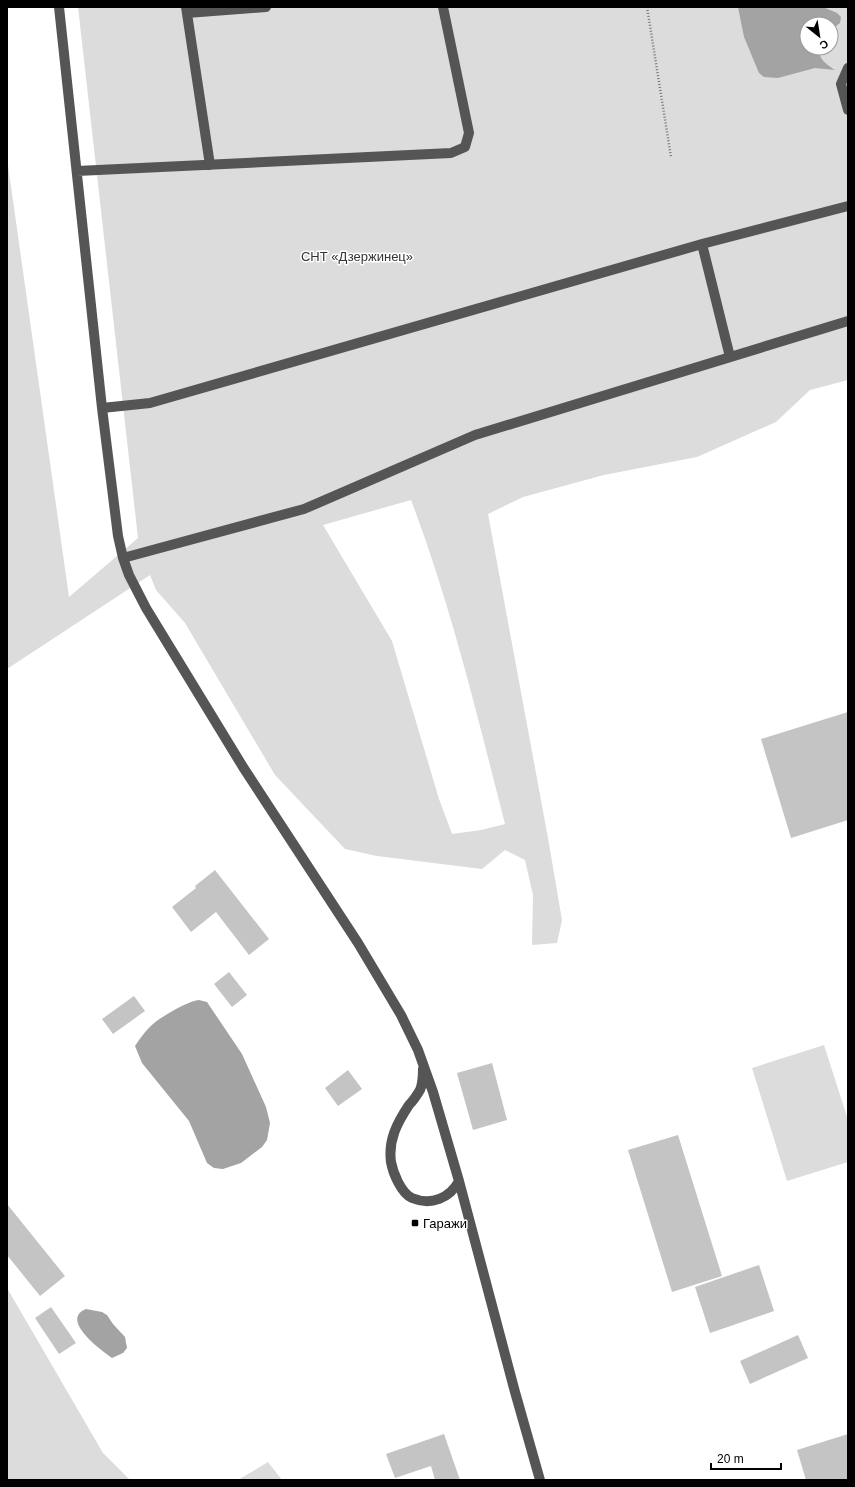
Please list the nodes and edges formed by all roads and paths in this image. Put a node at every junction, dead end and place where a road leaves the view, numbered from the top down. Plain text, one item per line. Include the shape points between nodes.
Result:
1 (59, 7) edge
2 (266, 7) edge
3 (443, 7) edge
4 (647, 7) edge
5 (186, 10) edge
6 (848, 68) edge
7 (848, 110) edge
8 (671, 157) dead end
9 (210, 165) junction
10 (77, 171) junction
11 (848, 206) edge
12 (702, 244) junction
13 (848, 321) edge
14 (730, 358) junction
15 (102, 408) junction
16 (123, 558) junction
17 (423, 1065) junction
18 (459, 1181) junction
19 (540, 1480) edge

1 - 10 street
2 - 5 street
3 - 9 street via 469,133 465,148 451,153
4 - 8 path
5 - 9 street
6 - 7 street via 841,84
9 - 10 street
10 - 15 street
11 - 12 street
12 - 14 street
12 - 15 street via 150,403
13 - 14 street
14 - 16 street via 475,435 304,509
15 - 16 street
16 - 17 street via 146,608 243,767 358,943 401,1015
17 - 18 street
17 - 18 street via 420,1091 393,1133 391,1163 402,1189 411,1198 422,1201 433,1201 445,1196 454,1190
18 - 19 street

